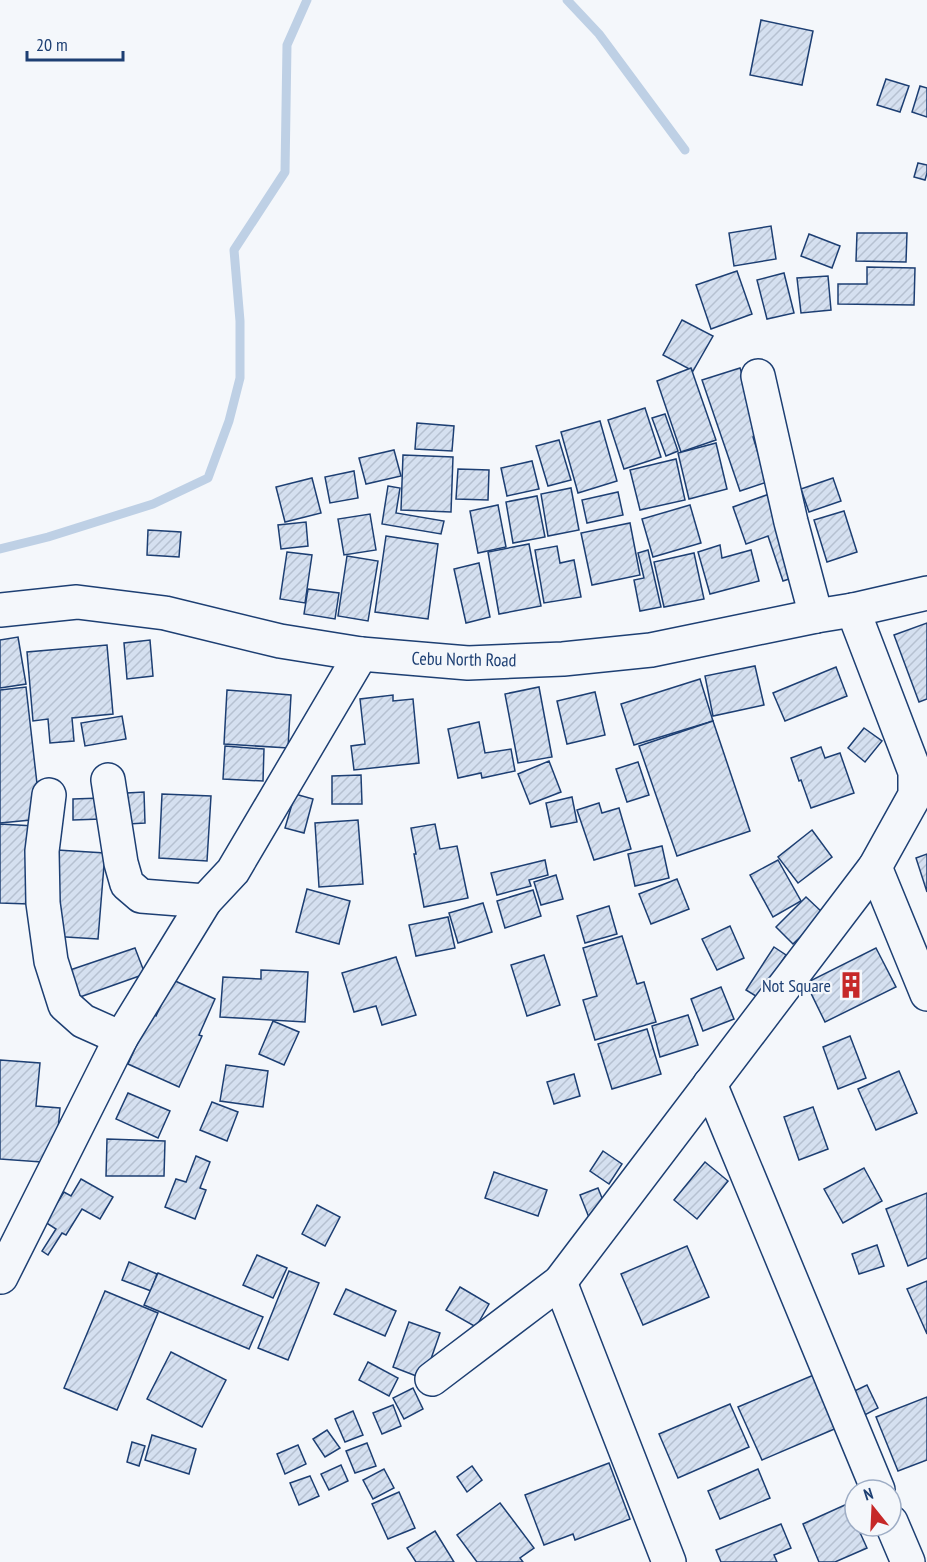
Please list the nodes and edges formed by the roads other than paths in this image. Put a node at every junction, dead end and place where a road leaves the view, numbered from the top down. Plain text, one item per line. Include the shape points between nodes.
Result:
1 (758, 376) dead end
2 (927, 593) edge
3 (0, 610) edge
4 (853, 610) junction
5 (816, 616) junction
6 (361, 654) junction
7 (108, 780) dead end
8 (49, 795) dead end
9 (875, 867) junction
10 (205, 901) junction
11 (927, 994) edge
12 (121, 1038) junction
13 (710, 1084) junction
14 (1, 1277) edge
15 (560, 1282) junction
16 (432, 1379) dead end
17 (873, 1478) edge
18 (898, 1538) edge
19 (669, 1562) edge
20 (908, 1562) edge

1 - 5 main road
2 - 4 main road, Cebu North Road
3 - 6 main road, Cebu North Road via 78,602 165,613 280,641
4 - 5 main road, Cebu North Road
4 - 9 main road via 915,772 915,795
5 - 6 main road, Cebu North Road via 651,650 563,659 468,663
6 - 10 main road via 232,871
7 - 10 main road via 127,884 141,896
8 - 12 main road via 42,851 43,903 51,961 64,1005 83,1021
9 - 11 main road
9 - 13 main road
10 - 12 main road
12 - 14 main road
13 - 15 main road
13 - 17 main road
15 - 16 main road
15 - 19 main road
18 - 20 main road

